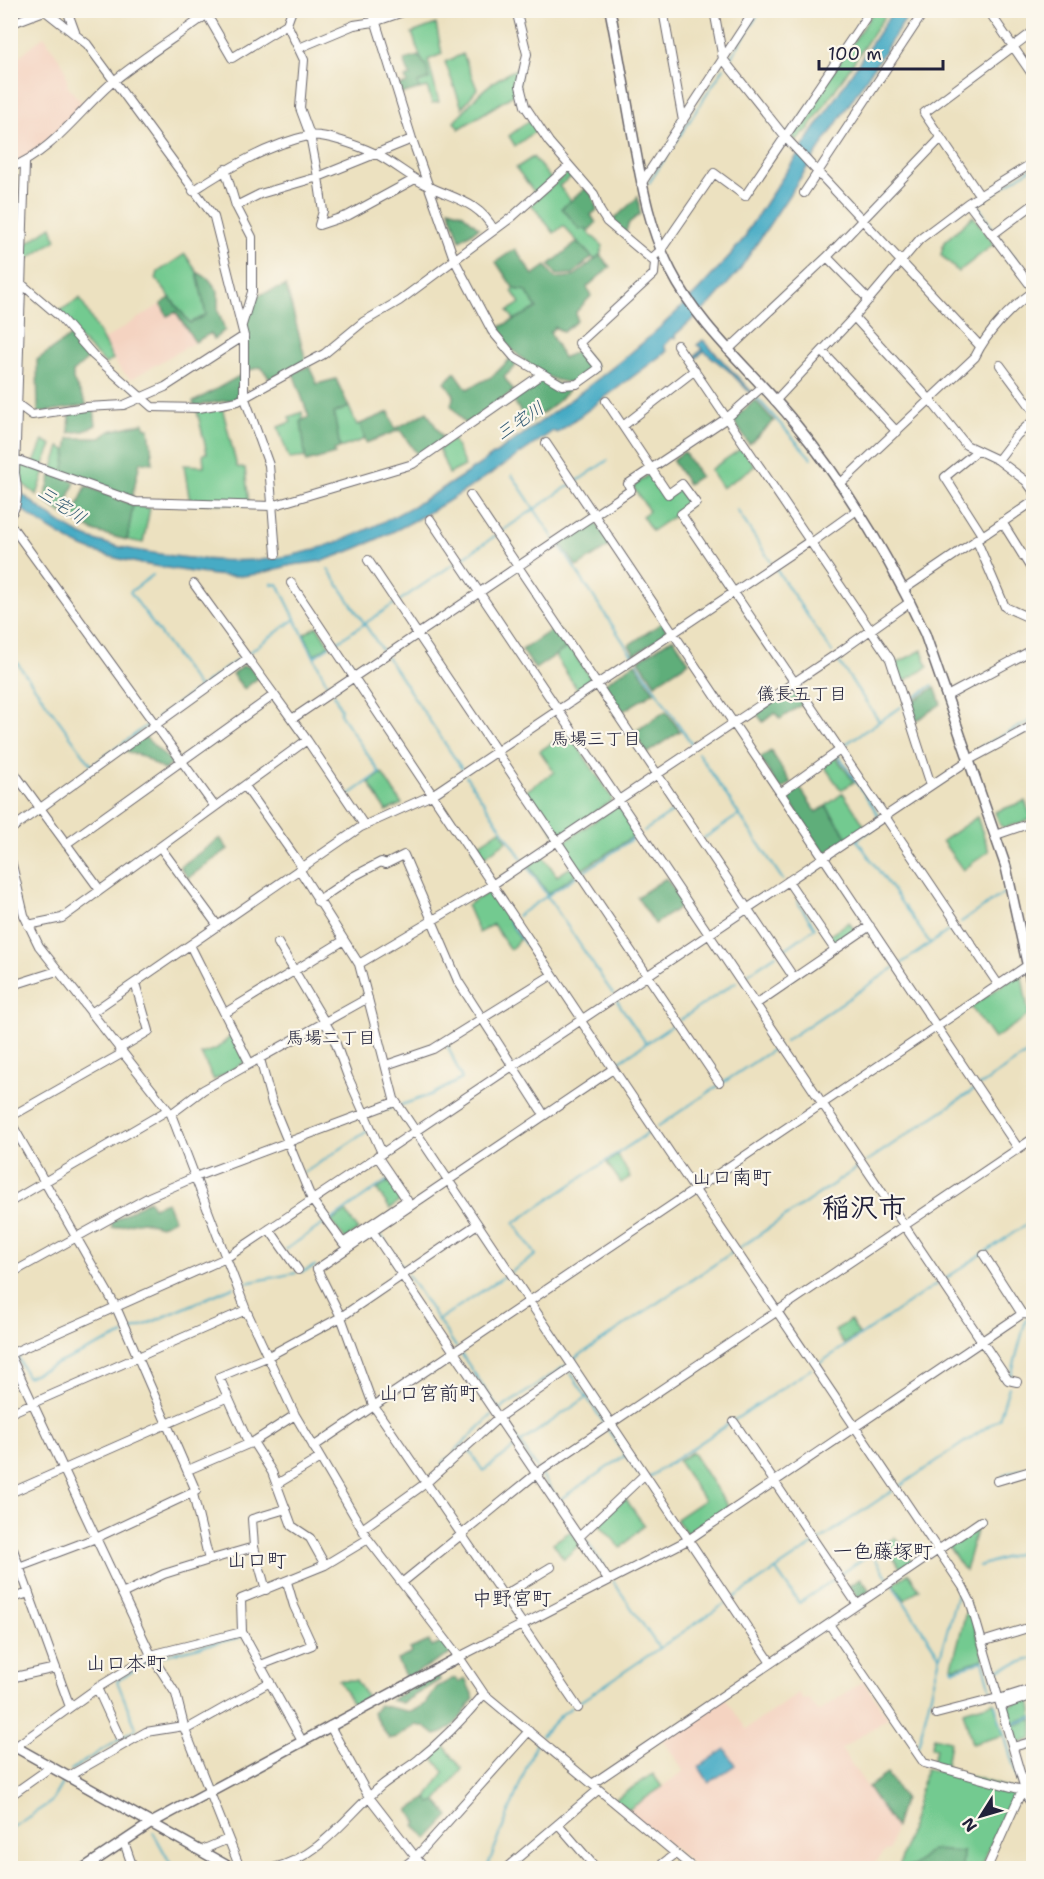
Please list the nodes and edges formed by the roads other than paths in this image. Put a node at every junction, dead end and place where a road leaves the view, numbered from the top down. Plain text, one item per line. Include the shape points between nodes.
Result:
1 (68, 10) edge
2 (292, 10) edge
3 (372, 10) edge
4 (409, 10) edge
5 (516, 10) edge
6 (610, 10) edge
7 (663, 10) edge
8 (714, 10) edge
9 (755, 10) edge
10 (872, 10) edge
11 (925, 10) edge
12 (988, 10) edge
13 (44, 11) edge
14 (210, 13) edge
15 (374, 22) junction
16 (10, 24) edge
17 (287, 24) junction
18 (1034, 31) edge
19 (76, 34) junction
20 (1010, 47) junction
21 (299, 48) junction
22 (723, 60) junction
23 (1034, 77) edge
24 (114, 80) junction
25 (683, 121) junction
26 (310, 135) junction
27 (941, 138) junction
28 (412, 139) junction
29 (788, 140) junction
30 (374, 153) junction
31 (1034, 162) edge
32 (25, 163) junction
33 (569, 166) junction
34 (10, 168) edge
35 (225, 170) junction
36 (817, 170) junction
37 (318, 177) junction
38 (415, 178) junction
39 (642, 184) junction
40 (428, 186) junction
41 (193, 191) junction
42 (804, 193) dead end
43 (980, 196) junction
44 (968, 203) junction
45 (1034, 204) edge
46 (236, 206) junction
47 (861, 220) junction
48 (494, 230) junction
49 (992, 235) junction
50 (661, 250) junction
51 (827, 257) junction
52 (454, 259) junction
53 (651, 259) junction
54 (901, 262) junction
55 (10, 274) edge
56 (21, 281) junction
57 (1034, 290) edge
58 (869, 300) junction
59 (854, 317) junction
60 (242, 327) junction
61 (244, 336) junction
62 (677, 345) dead end
63 (980, 346) junction
64 (728, 350) junction
65 (822, 351) junction
66 (1000, 365) dead end
67 (18, 366) junction
68 (695, 370) junction
69 (10, 374) edge
70 (542, 374) junction
71 (762, 387) junction
72 (244, 396) junction
73 (142, 398) junction
74 (606, 401) dead end
75 (775, 401) junction
76 (931, 401) junction
77 (17, 404) junction
78 (1034, 411) edge
79 (727, 418) junction
80 (1034, 420) edge
81 (623, 426) junction
82 (897, 432) junction
83 (546, 443) dead end
84 (977, 450) junction
85 (15, 459) junction
86 (998, 460) junction
87 (651, 469) junction
88 (13, 471) edge
89 (841, 483) junction
90 (1034, 492) edge
91 (470, 495) dead end
92 (1034, 501) edge
93 (272, 506) junction
94 (857, 510) junction
95 (13, 512) edge
96 (594, 515) junction
97 (430, 519) dead end
98 (1002, 522) junction
99 (10, 524) edge
100 (979, 537) junction
101 (810, 542) junction
102 (276, 554) dead end
103 (368, 560) dead end
104 (518, 566) junction
105 (1034, 569) edge
106 (291, 583) dead end
107 (194, 584) dead end
108 (903, 590) junction
109 (480, 592) junction
110 (734, 592) junction
111 (910, 602) junction
112 (1034, 620) edge
113 (872, 629) junction
114 (673, 633) junction
115 (418, 634) junction
116 (1034, 649) edge
117 (248, 658) junction
118 (354, 678) junction
119 (795, 682) junction
120 (597, 684) junction
121 (274, 695) junction
122 (946, 696) junction
123 (558, 710) junction
124 (292, 719) junction
125 (734, 723) junction
126 (156, 725) junction
127 (1034, 725) edge
128 (307, 740) junction
129 (840, 750) junction
130 (496, 751) junction
131 (969, 760) junction
132 (182, 761) junction
133 (10, 767) edge
134 (658, 774) junction
135 (931, 785) junction
136 (245, 786) junction
137 (780, 793) junction
138 (432, 795) junction
139 (618, 800) junction
140 (215, 807) junction
141 (40, 808) junction
142 (885, 816) junction
143 (1034, 822) edge
144 (364, 825) junction
145 (10, 830) edge
146 (996, 834) junction
147 (557, 842) junction
148 (66, 844) junction
149 (160, 847) junction
150 (10, 856) edge
151 (824, 857) junction
152 (301, 868) junction
153 (788, 881) junction
154 (492, 885) junction
155 (100, 890) junction
156 (317, 901) junction
157 (748, 908) junction
158 (433, 921) junction
159 (28, 925) junction
160 (218, 926) junction
161 (870, 926) junction
162 (1034, 933) edge
163 (709, 934) junction
164 (1022, 937) junction
165 (344, 941) junction
166 (278, 943) dead end
167 (190, 945) junction
168 (835, 950) junction
169 (359, 964) junction
170 (1028, 965) junction
171 (57, 970) junction
172 (295, 972) junction
173 (552, 975) junction
174 (647, 976) junction
175 (794, 978) junction
176 (135, 983) junction
177 (998, 984) junction
178 (10, 986) edge
179 (1034, 995) edge
180 (368, 998) junction
181 (756, 1004) junction
182 (91, 1013) junction
183 (225, 1013) junction
184 (482, 1018) junction
185 (582, 1020) junction
186 (323, 1023) junction
187 (937, 1026) junction
188 (121, 1051) junction
189 (260, 1059) junction
190 (250, 1064) junction
191 (386, 1065) junction
192 (513, 1066) junction
193 (613, 1069) junction
194 (719, 1082) dead end
195 (395, 1102) junction
196 (823, 1104) junction
197 (541, 1110) dead end
198 (170, 1112) junction
199 (365, 1115) junction
200 (10, 1116) edge
201 (10, 1121) edge
202 (414, 1132) junction
203 (1034, 1138) edge
204 (288, 1142) junction
205 (1018, 1148) junction
206 (380, 1155) junction
207 (195, 1177) junction
208 (45, 1182) junction
209 (447, 1182) junction
210 (695, 1190) junction
211 (312, 1200) junction
212 (10, 1202) edge
213 (476, 1225) junction
214 (904, 1225) junction
215 (269, 1229) junction
216 (373, 1232) junction
217 (76, 1238) junction
218 (984, 1255) dead end
219 (226, 1258) junction
220 (298, 1270) dead end
221 (10, 1274) edge
222 (403, 1275) junction
223 (528, 1302) junction
224 (116, 1307) junction
225 (246, 1310) junction
226 (777, 1311) junction
227 (1022, 1314) junction
228 (1034, 1315) edge
229 (340, 1317) junction
230 (982, 1341) junction
231 (453, 1351) junction
232 (10, 1354) edge
233 (138, 1357) junction
234 (267, 1357) junction
235 (572, 1367) junction
236 (1017, 1382) dead end
237 (228, 1397) junction
238 (33, 1403) junction
239 (373, 1405) junction
240 (10, 1413) edge
241 (295, 1415) junction
242 (498, 1418) junction
243 (734, 1422) dead end
244 (168, 1424) junction
245 (610, 1424) junction
246 (855, 1427) junction
247 (251, 1443) junction
248 (313, 1447) junction
249 (320, 1458) junction
250 (63, 1470) junction
251 (188, 1470) junction
252 (1033, 1471) edge
253 (536, 1474) junction
254 (644, 1475) junction
255 (997, 1481) dead end
256 (774, 1482) junction
257 (426, 1483) junction
258 (277, 1484) junction
259 (10, 1493) edge
260 (193, 1494) junction
261 (286, 1509) junction
262 (981, 1521) dead end
263 (362, 1529) junction
264 (461, 1534) junction
265 (579, 1537) junction
266 (96, 1538) junction
267 (368, 1539) junction
268 (688, 1540) junction
269 (10, 1541) edge
270 (255, 1547) junction
271 (938, 1550) junction
272 (209, 1560) junction
273 (325, 1565) junction
274 (19, 1567) junction
275 (551, 1567) dead end
276 (608, 1580) junction
277 (403, 1581) junction
278 (287, 1582) junction
279 (266, 1590) junction
280 (29, 1593) junction
281 (122, 1594) junction
282 (503, 1596) junction
283 (10, 1599) edge
284 (857, 1604) junction
285 (521, 1624) junction
286 (828, 1624) junction
287 (1034, 1626) edge
288 (242, 1632) junction
289 (982, 1642) junction
290 (151, 1655) junction
291 (459, 1657) junction
292 (771, 1663) junction
293 (261, 1665) junction
294 (56, 1668) junction
295 (10, 1678) edge
296 (270, 1682) junction
297 (97, 1688) junction
298 (1034, 1688) edge
299 (484, 1694) junction
300 (1034, 1695) edge
301 (999, 1701) junction
302 (70, 1707) junction
303 (578, 1708) dead end
304 (936, 1714) dead end
305 (330, 1726) junction
306 (185, 1728) junction
307 (529, 1731) junction
308 (119, 1736) dead end
309 (302, 1741) junction
310 (1034, 1741) edge
311 (13, 1746) edge
312 (1013, 1748) junction
313 (51, 1767) junction
314 (69, 1776) junction
315 (592, 1784) junction
316 (1034, 1784) edge
317 (1023, 1788) junction
318 (598, 1790) junction
319 (209, 1793) junction
320 (10, 1796) edge
321 (369, 1797) junction
322 (1034, 1807) edge
323 (153, 1822) junction
324 (558, 1824) junction
325 (228, 1839) junction
326 (124, 1842) junction
327 (202, 1850) junction
328 (675, 1854) junction
329 (415, 1858) junction
330 (84, 1869) edge
331 (134, 1869) edge
332 (231, 1869) edge
333 (240, 1869) edge
334 (273, 1869) edge
335 (402, 1869) edge
336 (424, 1869) edge
337 (507, 1869) edge
338 (596, 1869) edge
339 (657, 1869) edge
340 (693, 1869) edge
341 (987, 1869) edge

1 - 19 street
2 - 17 street
3 - 15 street
4 - 15 street
5 - 33 street via 527,54 521,96
6 - 39 street
7 - 25 street
8 - 22 street
9 - 22 street
10 - 29 street
11 - 36 street
12 - 20 street
13 - 16 street
13 - 19 street
14 - 17 street via 232,58
14 - 24 street
15 - 21 street via 354,25
15 - 28 street
17 - 21 street
18 - 20 street
19 - 24 street
20 - 23 street
20 - 27 street via 924,113
21 - 26 street via 305,69 300,108
22 - 25 street
22 - 29 street
24 - 32 street
24 - 41 street
25 - 39 street
26 - 30 street
26 - 35 street
26 - 37 street
27 - 43 street
27 - 47 street
28 - 30 street
28 - 40 street
29 - 36 street
29 - 50 street via 745,196 714,173
30 - 37 street
30 - 38 street
31 - 43 street
32 - 34 street
32 - 56 street
33 - 48 street
33 - 53 street via 594,194 607,222
35 - 41 street
35 - 46 street
36 - 42 street
36 - 47 street
37 - 38 street via 323,211 319,225 349,215
37 - 46 street via 260,194
38 - 40 street
39 - 50 street
40 - 48 street via 469,203 486,216
40 - 52 street
41 - 60 street via 213,218
43 - 44 street
44 - 49 street
44 - 54 street via 920,238
45 - 49 street
46 - 60 street via 252,237 252,292
47 - 51 street
47 - 54 street
48 - 52 street
49 - 57 street
50 - 53 street
50 - 64 street via 684,295
51 - 58 street
51 - 64 street
52 - 70 street via 500,342 514,357
52 - 72 street via 324,354
53 - 70 street via 655,262 654,274 579,343 597,365 595,373 570,386
54 - 58 street
54 - 63 street
55 - 56 street
56 - 67 street
56 - 73 street via 93,355
57 - 63 street via 1018,302
58 - 59 street
59 - 65 street
59 - 76 street
60 - 61 street
61 - 72 street
61 - 73 street via 199,367
62 - 68 street
63 - 76 street via 975,357
64 - 71 street
65 - 75 street
65 - 82 street
66 - 78 street
67 - 69 street
67 - 77 street
68 - 79 street
68 - 81 street
70 - 93 street via 413,464
71 - 75 street
71 - 79 street
72 - 73 street via 221,405 180,408 152,407
72 - 93 street via 269,465
73 - 77 street via 124,405 32,415
74 - 81 street
75 - 89 street
76 - 82 street
76 - 84 street via 966,445
77 - 85 street
79 - 87 street
79 - 101 street
80 - 86 street
81 - 87 street
82 - 89 street
83 - 96 street
84 - 86 street
84 - 100 street via 945,477
85 - 88 street
85 - 93 street via 136,502
86 - 90 street
87 - 96 street via 628,484 632,489
87 - 110 street via 668,494 682,484 696,503 681,514
88 - 95 street via 17,485
89 - 94 street
91 - 104 street
92 - 98 street
93 - 102 street
94 - 101 street
94 - 108 street
96 - 104 street
96 - 114 street
97 - 109 street
98 - 100 street
98 - 105 street
99 - 126 street
100 - 108 street
100 - 112 street via 1005,607
101 - 110 street
101 - 113 street
103 - 115 street
104 - 109 street
104 - 120 street
106 - 118 street
107 - 117 street
108 - 111 street
109 - 115 street
109 - 123 street
110 - 114 street
110 - 119 street
111 - 113 street
111 - 122 street
113 - 119 street
113 - 135 street via 890,659
114 - 120 street
114 - 125 street
115 - 118 street
115 - 130 street
116 - 122 street
117 - 121 street
117 - 126 street
118 - 124 street
118 - 138 street
119 - 125 street
119 - 129 street
120 - 123 street
120 - 134 street
121 - 124 street
121 - 132 street
122 - 131 street
123 - 130 street
123 - 139 street
124 - 128 street
125 - 134 street
125 - 137 street
126 - 132 street
126 - 141 street
127 - 131 street
128 - 136 street
128 - 144 street
129 - 137 street
129 - 142 street
130 - 138 street
130 - 147 street
131 - 135 street
131 - 146 street
132 - 140 street
132 - 148 street
133 - 141 street
134 - 139 street
134 - 157 street
135 - 142 street
136 - 140 street
136 - 152 street
137 - 151 street
138 - 144 street
138 - 154 street
139 - 147 street
139 - 163 street
140 - 149 street
141 - 145 street
141 - 148 street
142 - 151 street
142 - 177 street
143 - 146 street
144 - 152 street
146 - 164 street
147 - 154 street
147 - 174 street
148 - 155 street
149 - 155 street
149 - 160 street
150 - 159 street
151 - 153 street
151 - 161 street
152 - 156 street
152 - 160 street
153 - 157 street
153 - 168 street
154 - 158 street
154 - 173 street
155 - 159 street via 62,918
156 - 158 street via 354,876 404,855
156 - 165 street
157 - 163 street
157 - 175 street
158 - 169 street
158 - 184 street via 458,981
159 - 171 street
160 - 167 street
161 - 168 street
161 - 187 street
162 - 164 street
163 - 174 street
163 - 181 street
164 - 170 street
165 - 169 street
165 - 172 street
166 - 172 street
167 - 176 street
167 - 183 street
168 - 175 street
169 - 180 street
170 - 177 street
170 - 179 street
171 - 178 street
171 - 182 street
172 - 183 street
172 - 186 street
173 - 184 street
173 - 185 street
174 - 185 street
174 - 194 street
175 - 181 street
176 - 182 street
176 - 188 street via 149,1032
177 - 187 street
180 - 186 street
180 - 191 street
181 - 196 street
182 - 188 street
183 - 190 street
184 - 191 street via 433,1049
184 - 192 street
185 - 192 street
185 - 193 street
186 - 189 street
186 - 199 street via 333,1036
187 - 196 street
187 - 205 street
188 - 198 street
188 - 200 street
189 - 190 street
189 - 204 street
190 - 198 street
191 - 195 street
192 - 197 street
192 - 202 street
193 - 209 street
193 - 210 street
195 - 199 street
195 - 202 street
196 - 210 street
196 - 214 street
198 - 207 street
198 - 208 street
199 - 204 street
199 - 206 street
201 - 208 street
202 - 206 street
202 - 209 street
203 - 205 street
204 - 207 street
204 - 211 street
205 - 214 street
206 - 211 street
206 - 211 street via 407,1200 343,1243
207 - 217 street via 149,1197
207 - 219 street
208 - 212 street
208 - 217 street
209 - 213 street
209 - 216 street
210 - 223 street
210 - 226 street
211 - 215 street
213 - 222 street
213 - 223 street
214 - 226 street
214 - 230 street
215 - 219 street
215 - 220 street
216 - 222 street
216 - 229 street via 317,1269
217 - 221 street
217 - 224 street
218 - 227 street
219 - 224 street
219 - 225 street
222 - 229 street
222 - 231 street
223 - 231 street
223 - 235 street
224 - 232 street
224 - 233 street
225 - 233 street
225 - 234 street
226 - 245 street
226 - 246 street
227 - 228 street
227 - 230 street
229 - 234 street
229 - 239 street
230 - 236 street via 1008,1380
230 - 246 street
231 - 239 street
231 - 242 street
232 - 238 street
233 - 238 street
233 - 244 street
234 - 237 street via 219,1377
234 - 241 street
235 - 242 street
235 - 245 street
237 - 244 street
237 - 247 street
238 - 240 street
238 - 250 street
239 - 248 street
239 - 257 street
241 - 247 street
241 - 248 street
242 - 253 street
242 - 257 street
243 - 256 street
244 - 250 street
244 - 251 street
245 - 253 street
245 - 254 street
246 - 256 street
246 - 271 street
247 - 251 street
247 - 258 street
248 - 249 street
249 - 258 street
249 - 263 street
250 - 259 street
250 - 266 street
251 - 260 street via 196,1491
252 - 255 street
253 - 264 street
253 - 265 street
254 - 265 street
254 - 268 street
256 - 268 street
256 - 284 street
257 - 263 street
257 - 264 street
258 - 261 street
260 - 266 street
260 - 272 street
261 - 270 street via 252,1519
261 - 273 street via 292,1526 310,1538
262 - 271 street
263 - 267 street
264 - 277 street
264 - 282 street
265 - 276 street
266 - 274 street
266 - 281 street
267 - 273 street
267 - 277 street
268 - 276 street
268 - 292 street
269 - 274 street
270 - 272 street
270 - 279 street
271 - 284 street
271 - 289 street via 970,1601
272 - 281 street via 164,1574
273 - 278 street
274 - 280 street
275 - 282 street
276 - 285 street
277 - 291 street
278 - 279 street
278 - 293 street via 312,1645
279 - 288 street via 241,1599
280 - 283 street
280 - 294 street
281 - 290 street
282 - 285 street
284 - 286 street
285 - 291 street
285 - 303 street
286 - 292 street
286 - 317 street via 924,1763
287 - 289 street
288 - 290 street
288 - 293 street
289 - 301 street
290 - 297 street
290 - 306 street via 176,1694
291 - 299 street
291 - 305 street
292 - 315 street
293 - 296 street
294 - 295 street
294 - 302 street
296 - 306 street
296 - 309 street
297 - 302 street
297 - 308 street
298 - 301 street
299 - 307 street
299 - 321 street via 453,1730
300 - 301 street
301 - 304 street
301 - 312 street
302 - 311 street
305 - 309 street
305 - 321 street
306 - 314 street via 146,1732
306 - 319 street
307 - 315 street
307 - 329 street
309 - 319 street
310 - 312 street
311 - 313 street
312 - 317 street
313 - 314 street
313 - 320 street
314 - 323 street
315 - 318 street
316 - 317 street
317 - 322 street
317 - 341 street
318 - 324 street
318 - 328 street
319 - 323 street
319 - 325 street
321 - 329 street
321 - 334 street via 317,1849 293,1864
323 - 326 street
323 - 327 street
324 - 337 street
324 - 338 street
325 - 327 street
325 - 333 street
326 - 330 street
326 - 331 street
327 - 332 street
328 - 339 street
328 - 340 street
329 - 335 street
329 - 336 street

